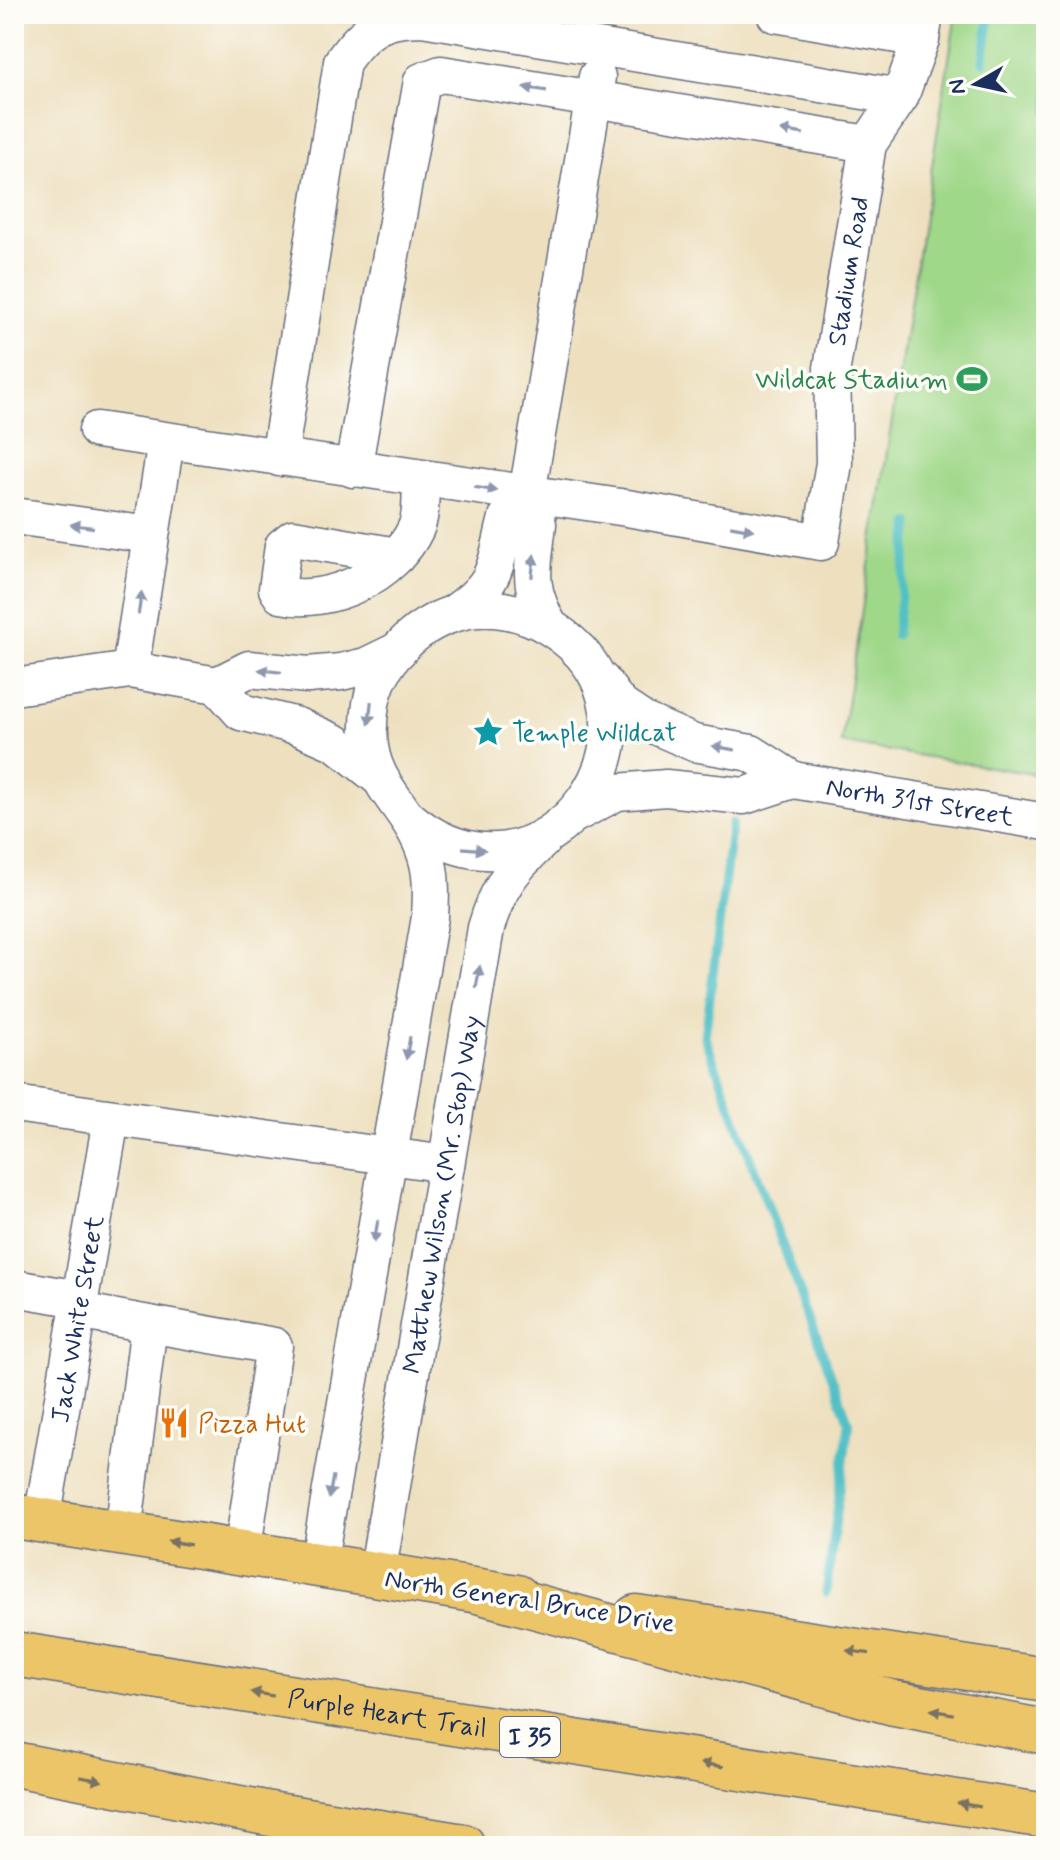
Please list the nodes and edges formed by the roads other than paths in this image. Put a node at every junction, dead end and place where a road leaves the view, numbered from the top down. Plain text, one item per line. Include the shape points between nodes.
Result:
1 (775, 14) edge
2 (923, 27) edge
3 (602, 47) junction
4 (900, 97) junction
5 (593, 99) junction
6 (868, 144) junction
7 (97, 430) dead end
8 (166, 441) junction
9 (279, 458) junction
10 (353, 469) junction
11 (421, 479) junction
12 (526, 500) junction
13 (14, 516) edge
14 (150, 535) junction
15 (397, 556) dead end
16 (454, 613) junction
17 (550, 627) junction
18 (399, 650) junction
19 (130, 670) junction
20 (596, 673) junction
21 (217, 685) junction
22 (14, 687) edge
23 (377, 776) junction
24 (793, 780) junction
25 (406, 816) junction
26 (1046, 822) edge
27 (561, 824) junction
28 (14, 1104) edge
29 (111, 1119) junction
30 (389, 1154) junction
31 (446, 1164) junction
32 (14, 1288) edge
33 (79, 1305) junction
34 (149, 1324) junction
35 (28, 1518) edge
36 (123, 1534) junction
37 (242, 1553) junction
38 (318, 1565) junction
39 (377, 1575) junction
40 (478, 1591) junction
41 (14, 1654) edge
42 (1044, 1672) edge
43 (1046, 1732) edge
44 (14, 1764) edge
45 (1046, 1816) edge
46 (463, 1846) edge

1 - 2 street
2 - 4 street, Stadium Road
3 - 4 street
3 - 5 street
3 - 9 street via 422,18 398,18 361,35 342,62
4 - 6 street, Stadium Road
6 -> 5 street
5 -> 10 street via 441,74 422,81
5 - 12 street
12 -> 6 street, Stadium Road via 821,542 834,463 832,368
7 - 8 street
8 - 9 street
8 - 14 street
9 - 10 street
10 - 11 street
11 -> 12 street
11 - 15 street via 417,526
12 - 16 street via 507,518 490,581
17 -> 12 street via 535,600 538,524
14 -> 13 street
19 -> 14 street
16 - 17 street via 495,608
16 - 18 street via 416,632
17 - 20 street via 571,640
18 -> 21 street via 341,672 308,675 249,669
18 -> 23 street via 371,700 368,739
19 - 21 street
19 - 22 street
24 -> 20 street, North 31st Street via 751,753 694,743 644,721 620,705
20 - 27 street via 609,713 607,755 592,794
21 - 23 street via 241,712 297,726 336,743
23 - 25 street
24 - 26 street, North 31st Street
24 - 27 street, North 31st Street via 744,796 666,788 617,792
25 -> 27 street via 425,833 460,848 498,851 535,842
25 -> 30 street via 427,861 431,896
31 -> 27 street, Matthew Wilson (Mr. Stop) Way via 496,893 511,871
28 - 29 street
29 - 30 street
29 - 33 street, Jack White Street
30 - 31 street
30 -> 38 street
31 - 39 street, Matthew Wilson (Mr. Stop) Way
32 - 33 street
33 - 34 street
33 - 35 street, Jack White Street
34 - 36 street
34 - 37 street via 274,1346
35 - 36 main road, North General Bruce Drive
37 -> 36 main road, North General Bruce Drive
37 - 38 main road, North General Bruce Drive
38 - 39 main road, North General Bruce Drive
39 - 40 main road, North General Bruce Drive
42 -> 40 main road, North General Bruce Drive
43 -> 40 main road via 894,1703
45 -> 41 main road, Purple Heart Trail / I 35
44 -> 46 main road

